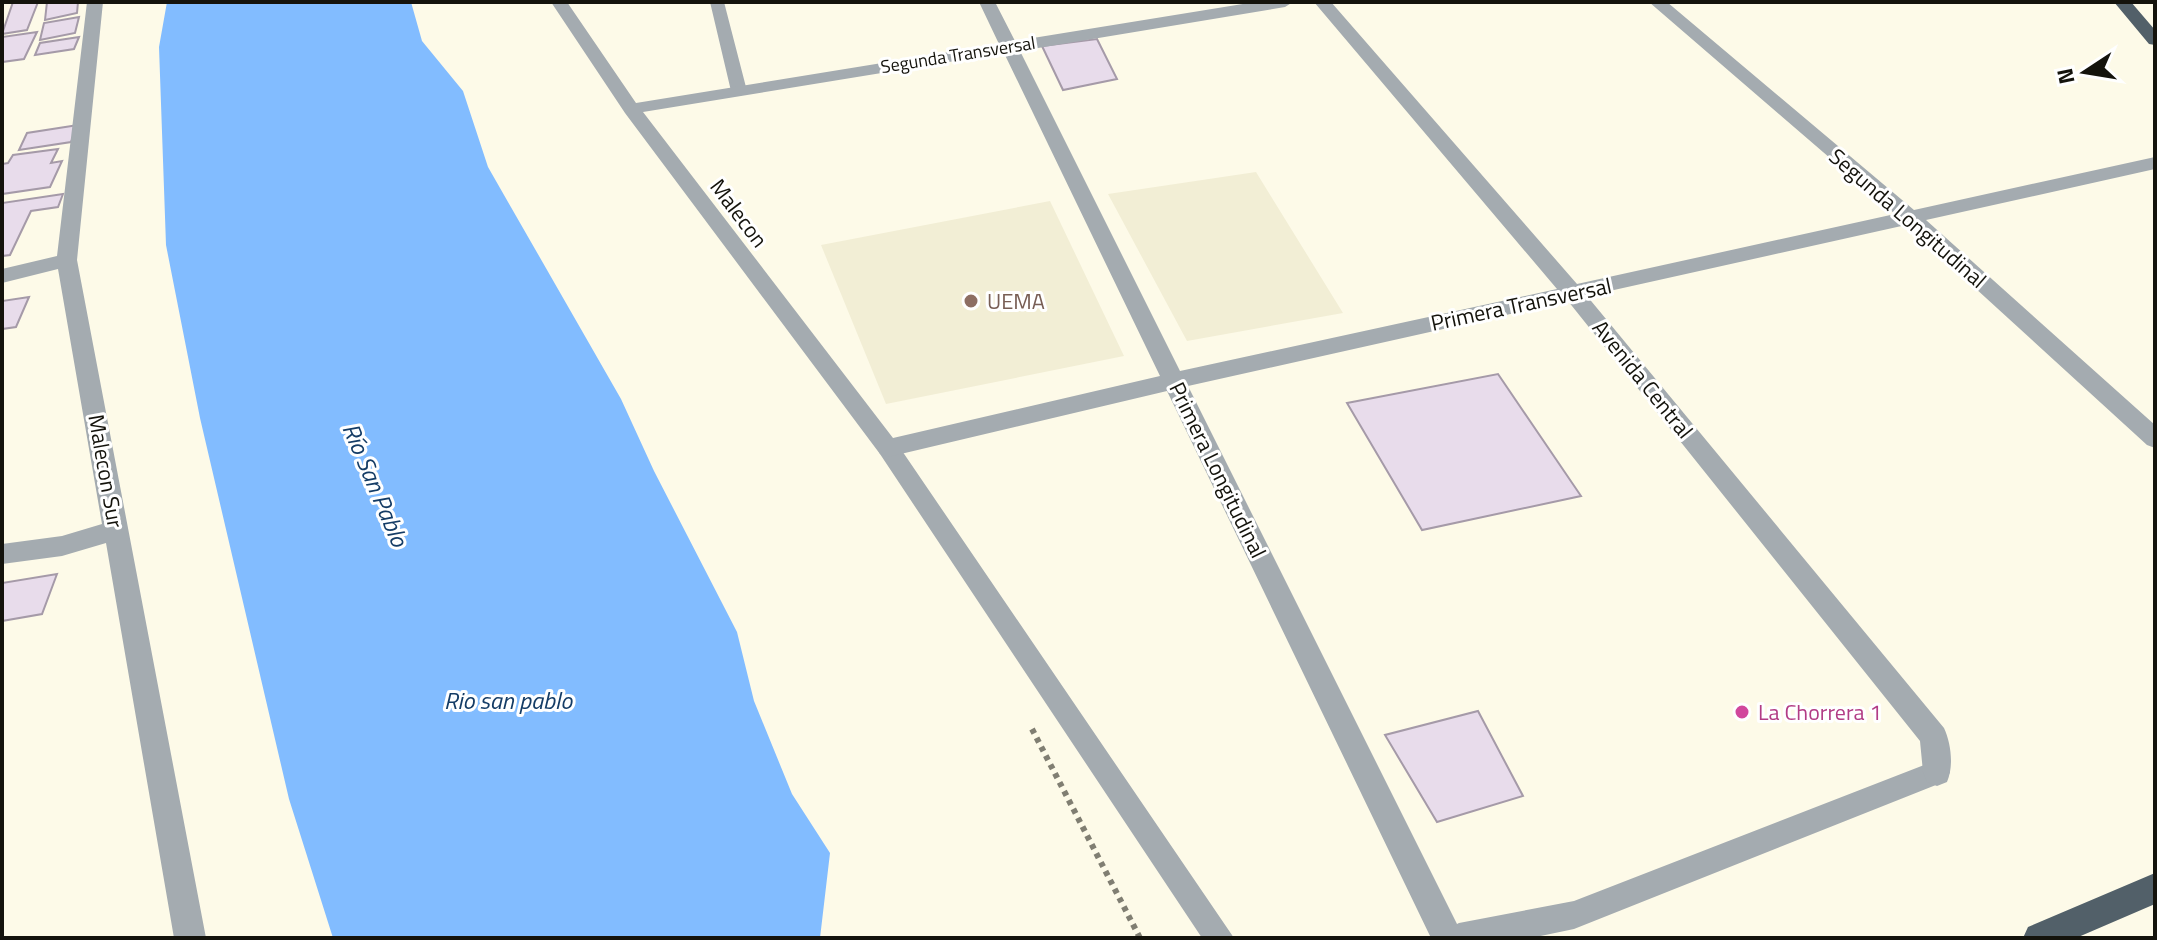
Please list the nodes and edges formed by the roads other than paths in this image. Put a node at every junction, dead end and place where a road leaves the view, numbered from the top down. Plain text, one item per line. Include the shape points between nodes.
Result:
1 (95, 2) edge
2 (559, 2) edge
3 (717, 2) edge
4 (987, 2) edge
5 (1285, 2) edge
6 (1322, 2) edge
7 (1657, 2) edge
8 (2122, 2) edge
9 (2155, 40) edge
10 (1007, 47) junction
11 (739, 91) junction
12 (631, 109) junction
13 (2155, 163) edge
14 (1911, 218) junction
15 (67, 260) junction
16 (2, 276) edge
17 (1573, 293) junction
18 (1174, 381) junction
19 (2155, 439) edge
20 (888, 448) junction
21 (116, 530) junction
22 (2, 554) edge
23 (1937, 772) joint
24 (2155, 888) edge
25 (2043, 937) edge
26 (190, 938) edge
27 (1219, 938) edge
28 (1448, 938) edge
29 (1459, 938) edge

1 - 15 street, Malecon Sur
2 - 12 street, Malecon
3 - 11 lane
4 - 10 street, Primera Longitudinal
5 - 10 street, Segunda Transversal
6 - 17 street, Avenida Central
7 - 14 street, Segunda Longitudinal
8 - 9 highway
10 - 11 street, Segunda Transversal
10 - 18 street, Primera Longitudinal
11 - 12 street, Segunda Transversal
12 - 20 street, Malecon
13 - 14 street, Primera Transversal
14 - 17 street, Primera Transversal
14 - 19 street, Segunda Longitudinal
15 - 16 street
15 - 21 street, Malecon Sur
17 - 18 street, Primera Transversal
17 - 23 street, Avenida Central via 1934,737
18 - 20 street, Primera Transversal
18 - 28 street, Primera Longitudinal
20 - 27 lane
21 - 22 street via 62,546
21 - 26 street, Malecon Sur
23 - 29 lane via 1574,915
24 - 25 highway

